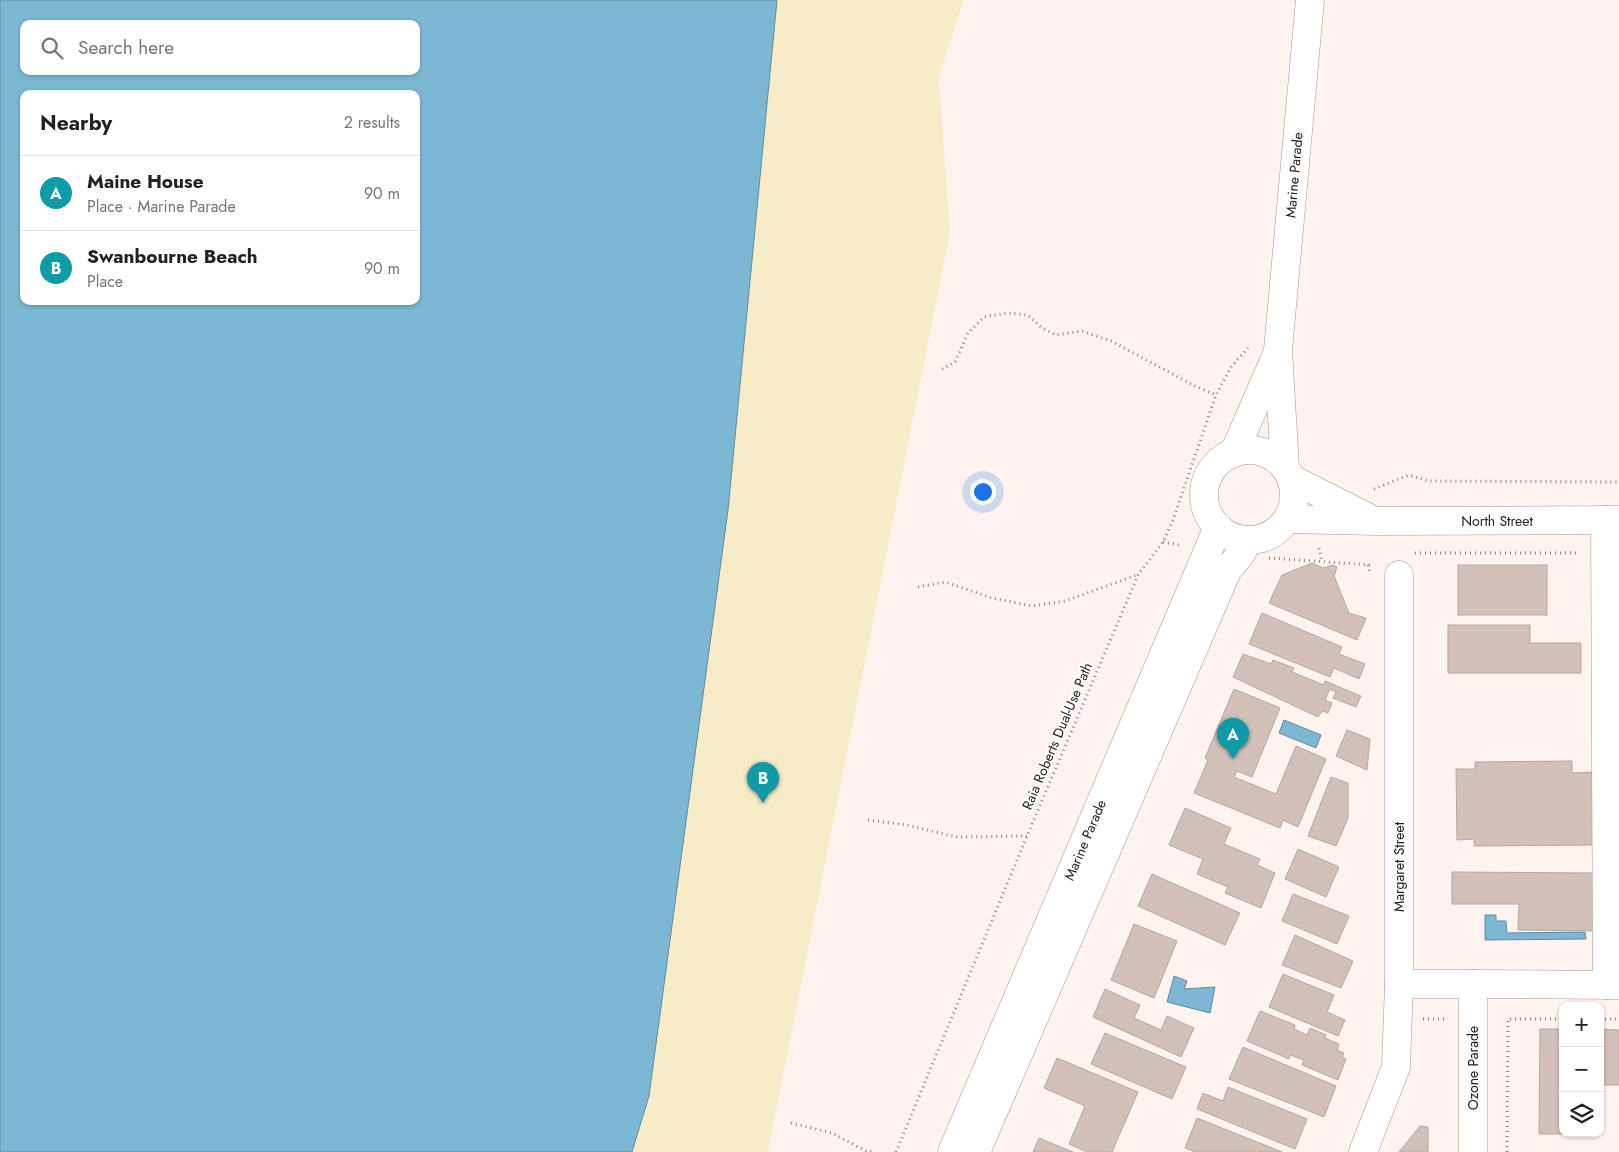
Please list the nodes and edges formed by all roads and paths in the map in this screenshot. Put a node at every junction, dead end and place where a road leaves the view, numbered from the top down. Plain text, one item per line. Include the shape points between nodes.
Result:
1 (1310, 0) edge
2 (1249, 347) dead end
3 (1278, 350) junction
4 (942, 369) dead end
5 (1216, 394) junction
6 (1234, 452) junction
7 (1288, 474) junction
8 (1619, 482) edge
9 (1366, 492) dead end
10 (1300, 519) junction
11 (1612, 520) edge
12 (1375, 521) junction
13 (1218, 527) junction
14 (1256, 549) junction
15 (1606, 553) junction
16 (1322, 562) junction
17 (1138, 575) junction
18 (1398, 575) junction
19 (918, 587) dead end
20 (868, 820) dead end
21 (1027, 836) junction
22 (1398, 984) junction
23 (1473, 984) junction
24 (1613, 985) edge
25 (1559, 1019) edge
26 (1604, 1019) edge
27 (1619, 1019) edge
28 (791, 1122) dead end
29 (875, 1152) edge
30 (896, 1152) edge
31 (952, 1152) edge
32 (976, 1152) edge
33 (1363, 1152) edge
34 (1473, 1152) edge
35 (1507, 1152) edge

1 - 3 street, Marine Parade
2 - 5 path, Raia Roberts Dual-Use Path via 1231,367
3 - 6 street, Marine Parade
3 - 7 street, Marine Parade
4 - 5 path via 956,362 968,333 984,317 1007,313 1028,315 1056,335 1082,331 1111,342
5 - 17 path, Raia Roberts Dual-Use Path via 1173,520 1163,542
6 - 7 street via 1265,453 1276,459
6 - 13 street via 1212,471 1206,485 1205,501 1209,515
7 - 10 street
7 - 12 street, North Street
8 - 9 path via 1429,481 1409,474
10 - 12 street, North Street
10 - 14 street via 1264,538
10 - 16 path
11 - 12 street, North Street
11 - 15 street
13 - 14 street
13 - 31 street, Marine Parade
14 - 16 path
14 - 32 street, Marine Parade via 1241,554 1228,569
15 - 18 path via 1415,552
15 - 24 street
16 - 18 path via 1374,566
17 - 19 path via 1065,601 1032,606 992,598 945,582
17 - 21 path, Raia Roberts Dual-Use Path
18 - 22 street, Margaret Street
20 - 21 path via 956,836
21 - 30 path, Raia Roberts Dual-Use Path
22 - 23 street
22 - 33 street, Margaret Street via 1396,1067
23 - 24 street
23 - 34 street, Ozone Parade
25 - 35 path via 1508,1019
26 - 27 path
28 - 29 path via 832,1133 866,1151

